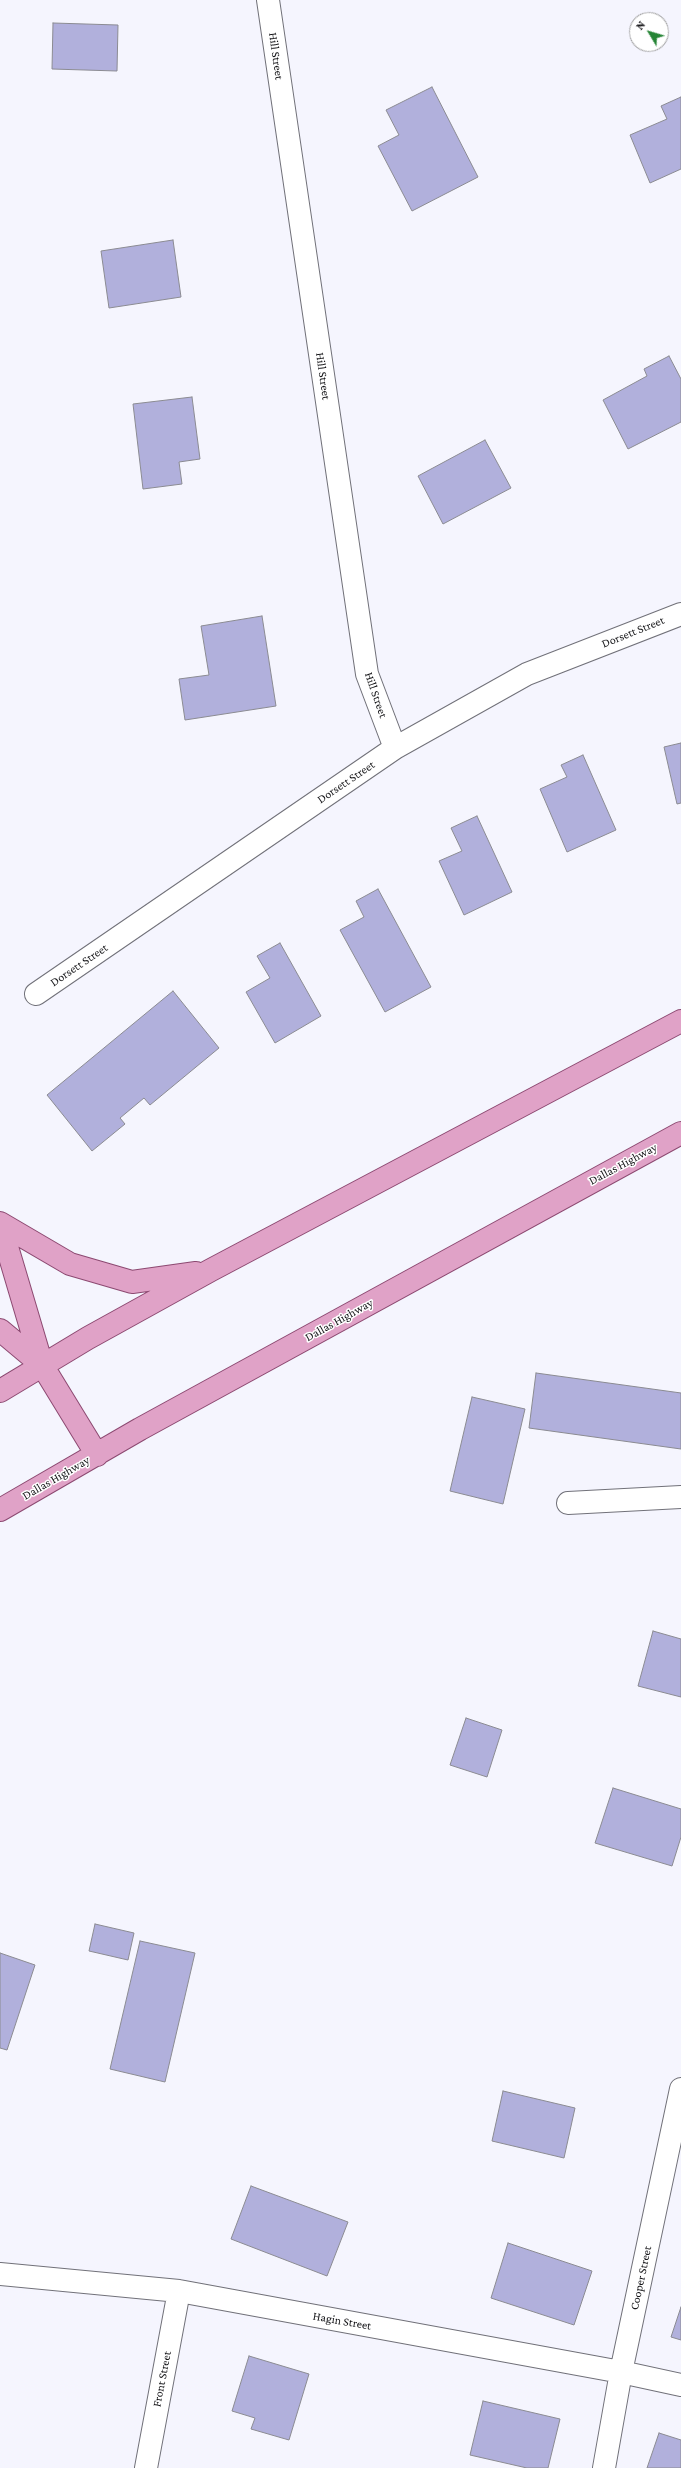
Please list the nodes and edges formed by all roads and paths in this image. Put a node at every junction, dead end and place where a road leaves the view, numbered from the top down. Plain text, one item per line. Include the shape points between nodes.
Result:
1 (268, 0) edge
2 (681, 614) edge
3 (395, 748) junction
4 (36, 994) dead end
5 (681, 1021) edge
6 (681, 1133) edge
7 (0, 1223) edge
8 (0, 1236) edge
9 (211, 1270) junction
10 (0, 1330) edge
11 (42, 1365) junction
12 (0, 1391) edge
13 (97, 1455) junction
14 (681, 1497) edge
15 (568, 1503) dead end
16 (0, 1510) edge
17 (681, 2088) edge
18 (0, 2274) edge
19 (179, 2291) junction
20 (621, 2372) junction
21 (681, 2385) edge
22 (146, 2468) edge
23 (604, 2468) edge

1 - 3 street, Hill Street via 367,674
2 - 3 street, Dorsett Street via 527,674
3 - 4 street, Dorsett Street
5 - 9 main road
6 - 13 main road, Dallas Highway via 557,1199
7 - 9 main road via 70,1264 132,1282
8 - 11 main road via 7,1247
9 - 11 main road
10 - 11 main road
11 - 12 main road
11 - 13 main road
13 - 16 main road, Dallas Highway
14 - 15 street
17 - 20 street, Cooper Street
18 - 19 street, Hagin Street
19 - 20 street, Hagin Street
19 - 22 street, Front Street
20 - 21 street, Hagin Street
20 - 23 street, Cooper Street

